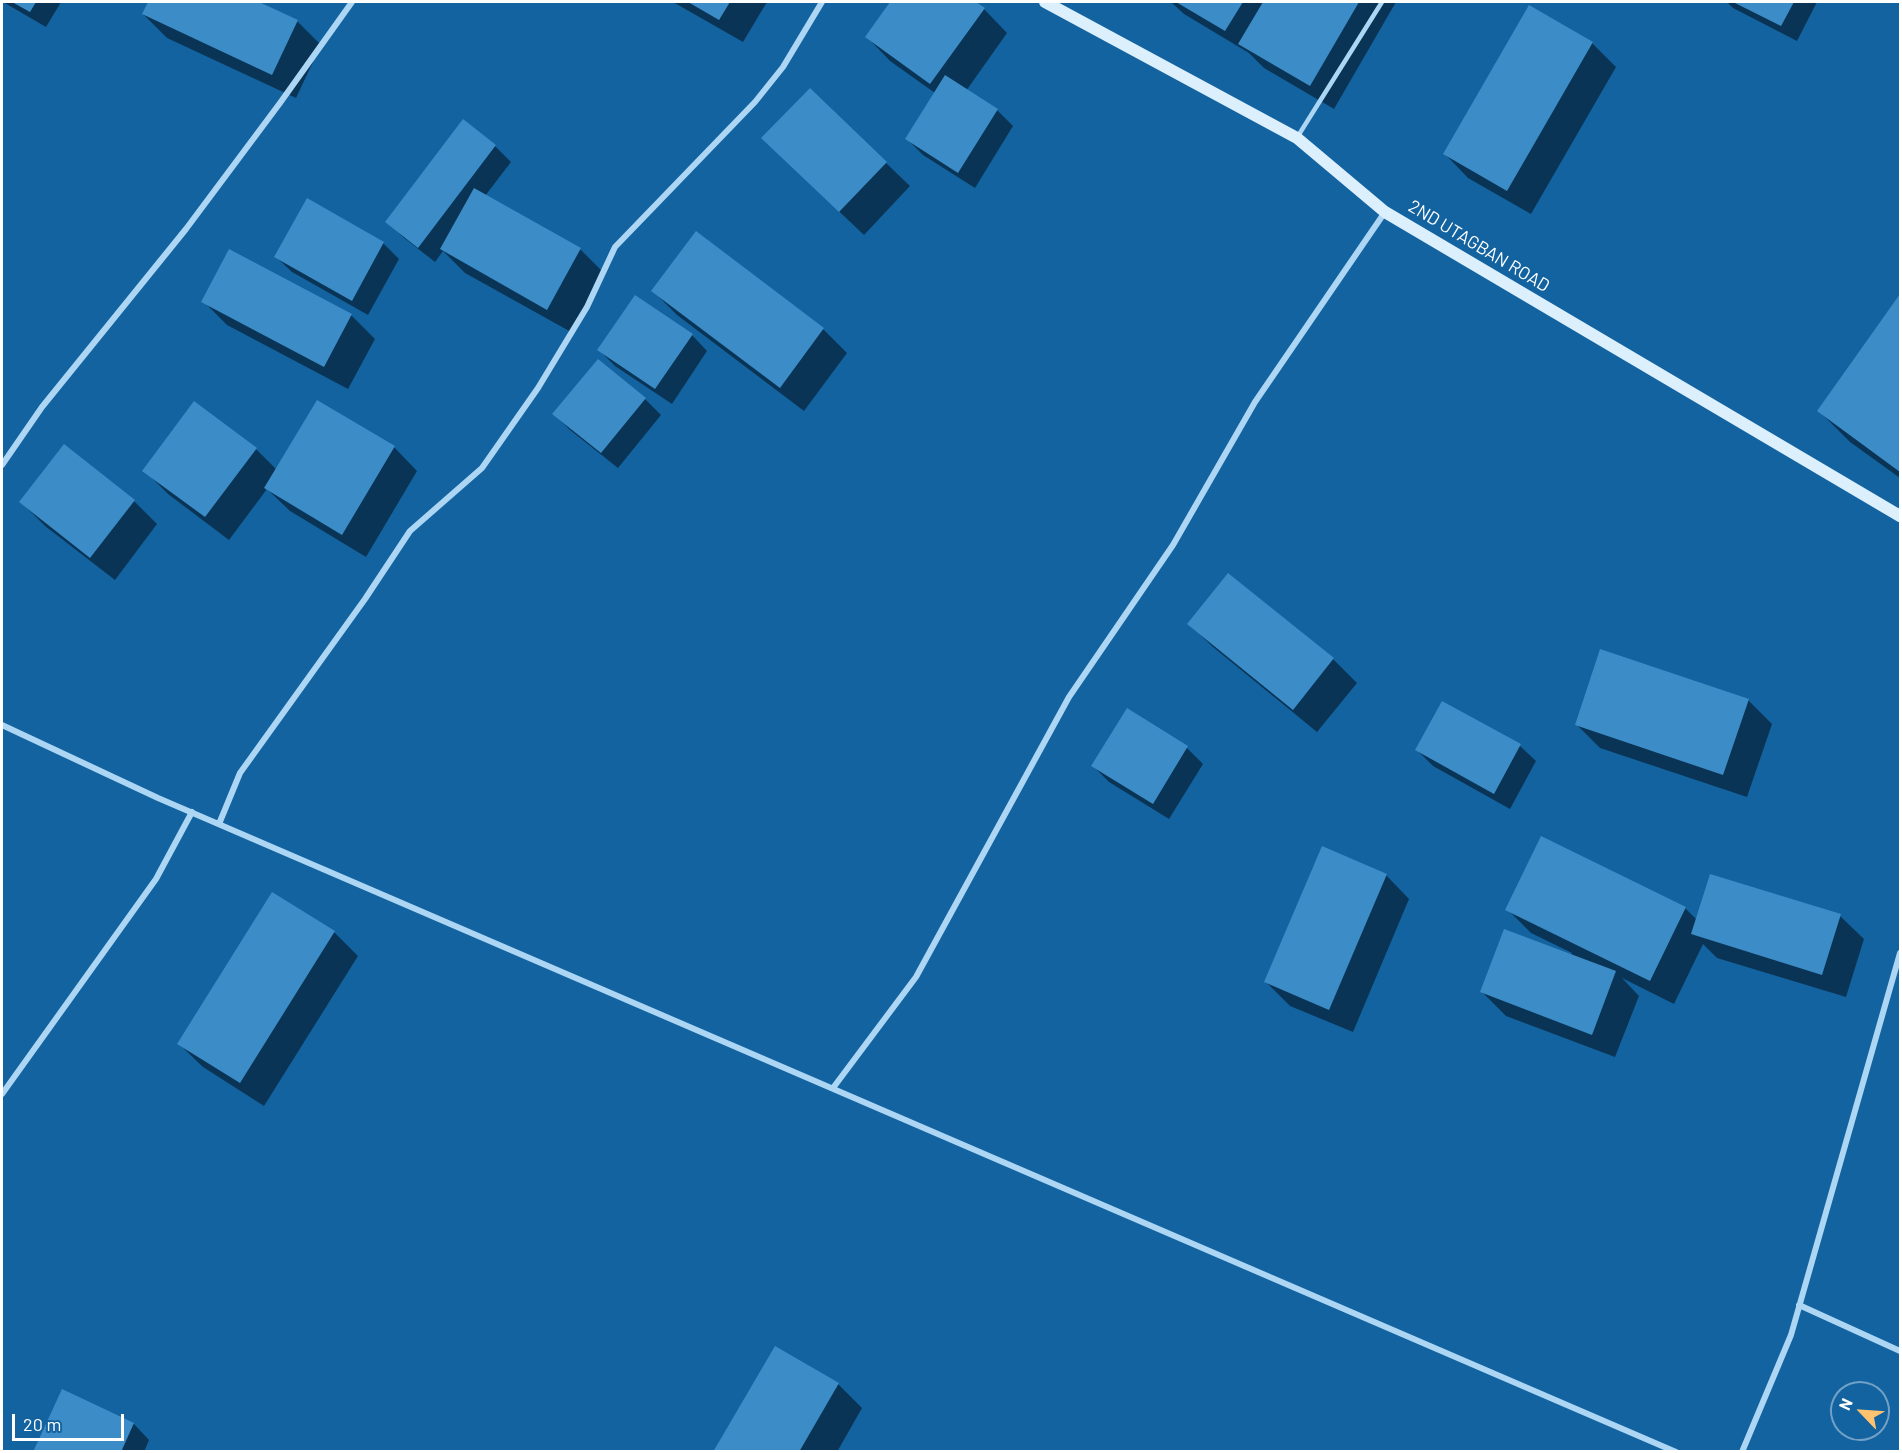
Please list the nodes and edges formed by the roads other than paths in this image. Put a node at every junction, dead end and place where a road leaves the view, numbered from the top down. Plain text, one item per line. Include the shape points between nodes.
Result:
1 (352, 2) edge
2 (822, 2) edge
3 (1045, 2) edge
4 (1382, 2) edge
5 (1297, 138) junction
6 (1385, 212) junction
7 (2, 465) edge
8 (1900, 516) edge
9 (2, 725) edge
10 (192, 812) junction
11 (219, 824) junction
12 (1900, 953) edge
13 (833, 1088) junction
14 (2, 1095) edge
15 (1799, 1305) junction
16 (1900, 1351) edge
17 (1676, 1452) edge
18 (1742, 1452) edge

1 - 7 street via 186,229 42,407
2 - 11 street via 783,67 754,102 615,247 587,308 538,388 482,468 410,531 240,772
3 - 5 street, 2ND UTAGBAN ROAD
4 - 5 lane
5 - 6 street, 2ND UTAGBAN ROAD
6 - 8 street, 2ND UTAGBAN ROAD
6 - 13 street via 1255,402 1173,545 1069,697 916,977
9 - 10 street
10 - 11 street
10 - 14 street via 156,879
11 - 13 street
12 - 15 street
13 - 17 street
15 - 16 street
15 - 18 street via 1791,1335

